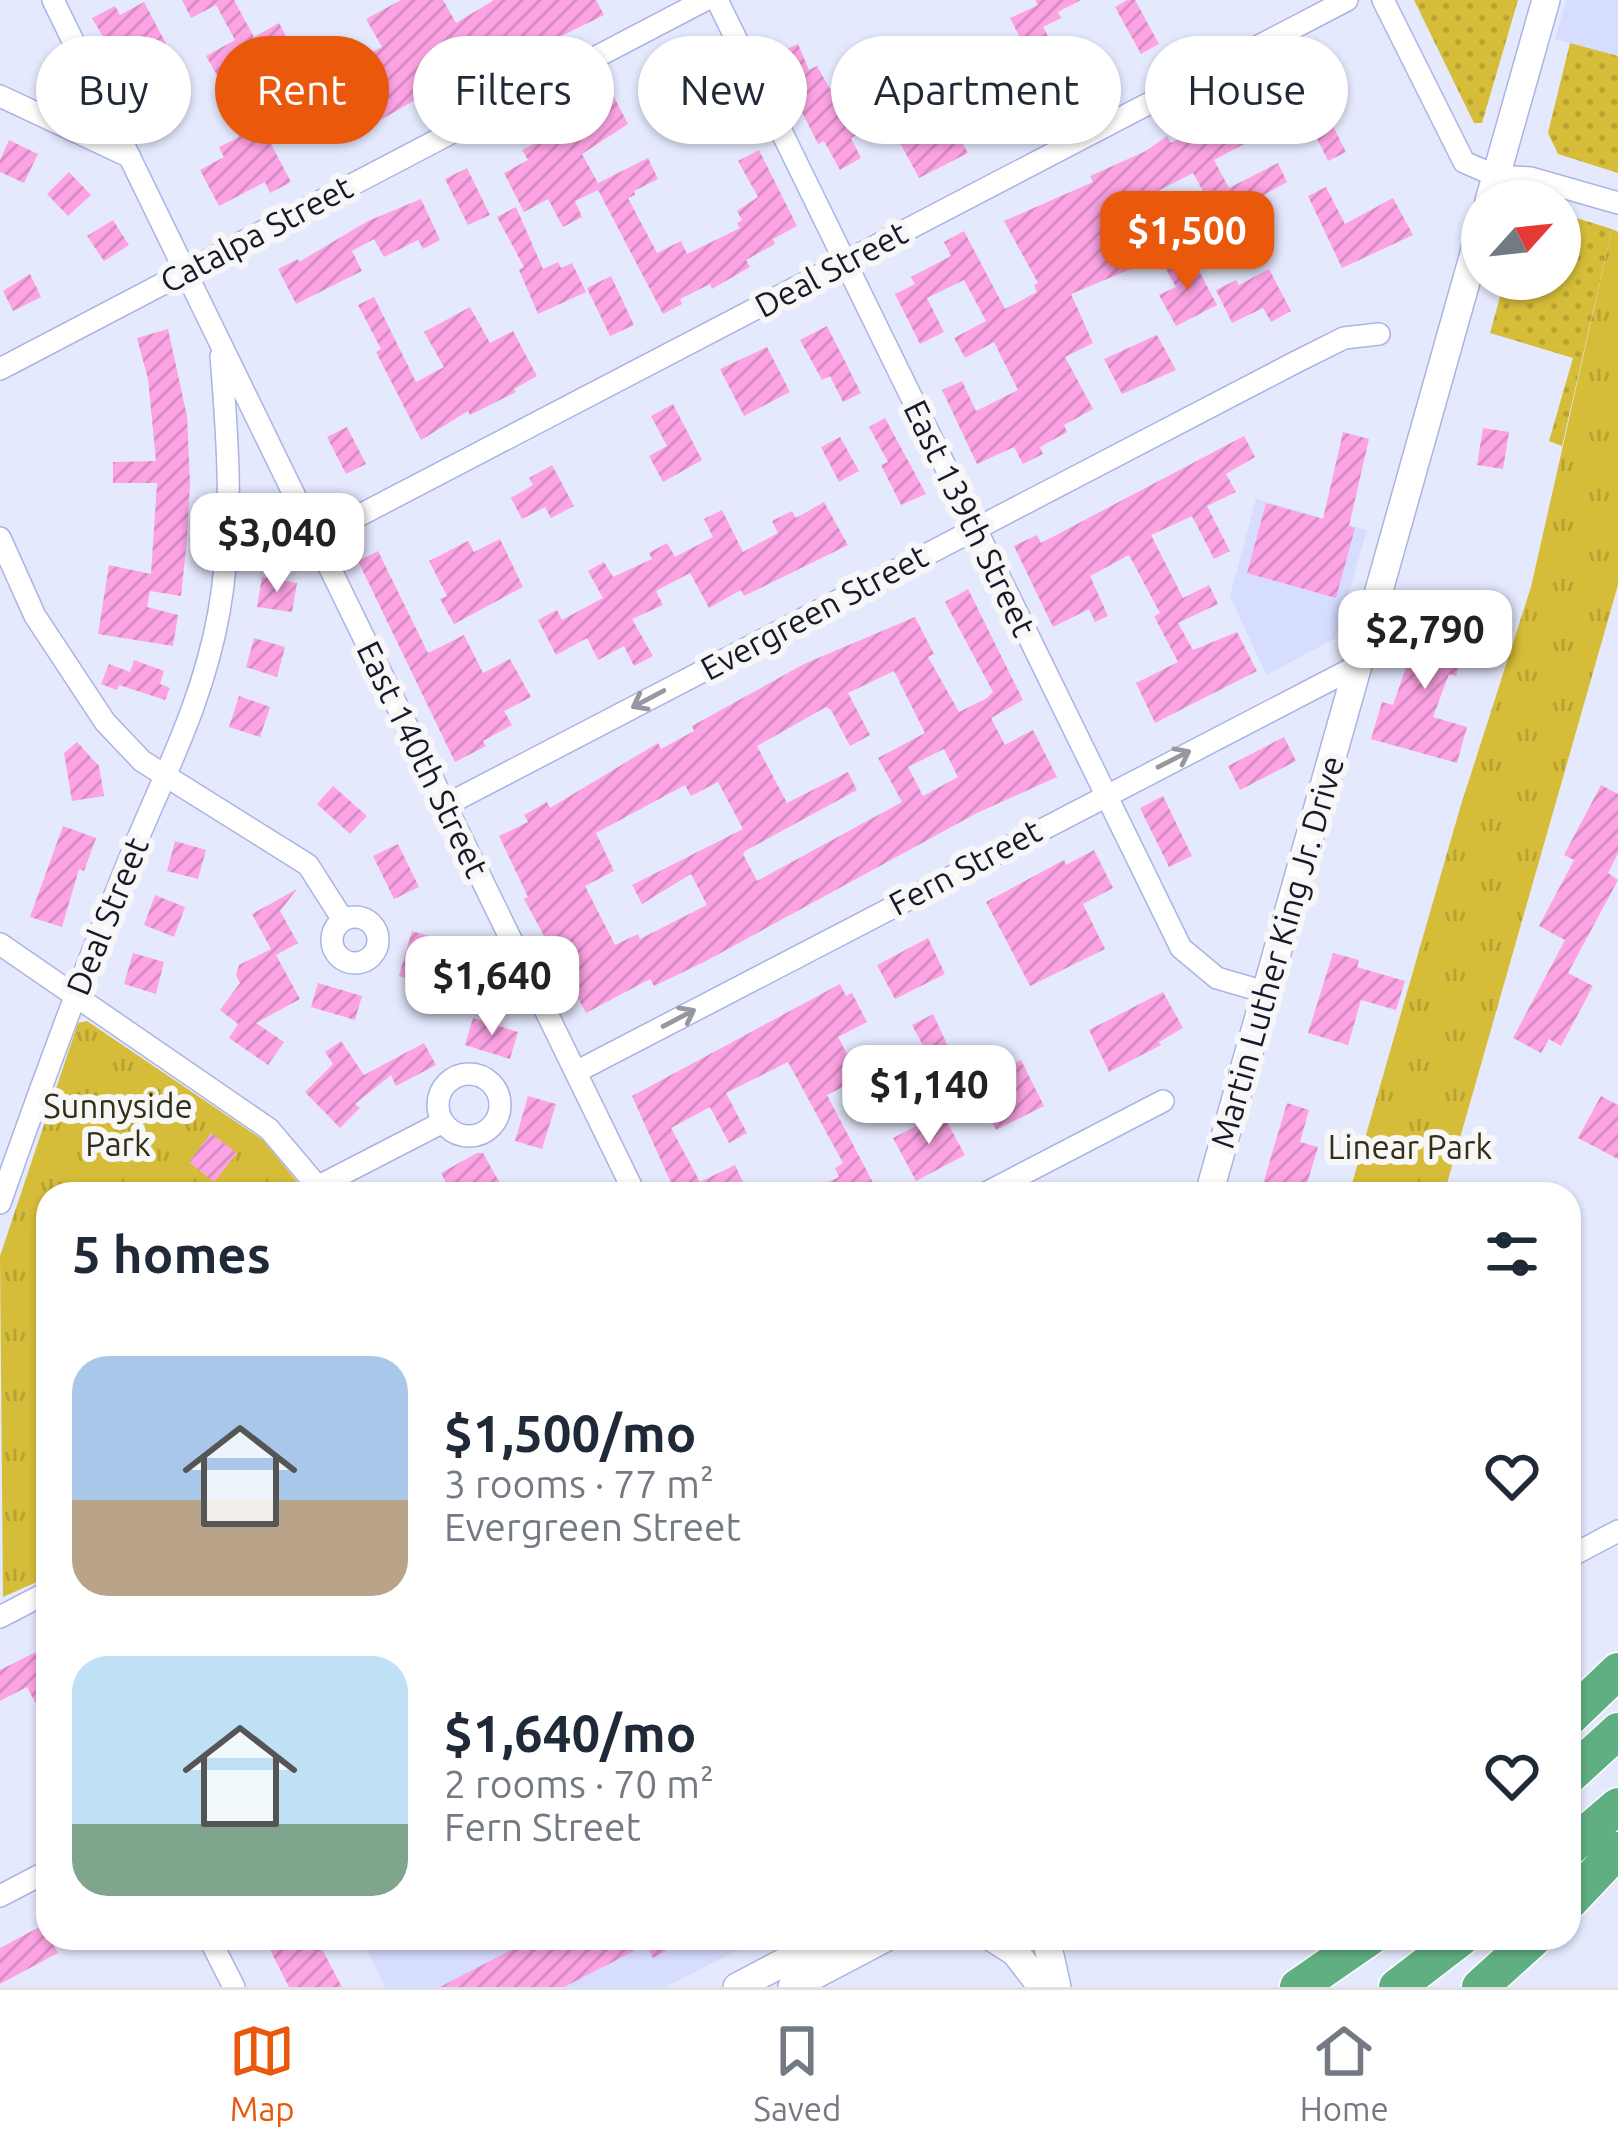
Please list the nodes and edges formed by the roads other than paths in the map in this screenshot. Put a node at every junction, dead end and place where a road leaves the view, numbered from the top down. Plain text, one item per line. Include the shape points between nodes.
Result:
1 (705, 0) edge
2 (718, 0) edge
3 (1347, 0) edge
4 (1383, 0) edge
5 (1546, 0) edge
6 (59, 2) edge
7 (0, 96) edge
8 (130, 157) junction
9 (1483, 180) edge
10 (1494, 180) edge
11 (1581, 192) edge
12 (1618, 202) edge
13 (845, 261) junction
14 (185, 271) junction
15 (1461, 299) edge
16 (1379, 334) dead end
17 (220, 344) junction
18 (0, 369) edge
19 (974, 527) junction
20 (0, 538) edge
21 (316, 538) junction
22 (1357, 666) junction
23 (168, 776) junction
24 (1105, 794) junction
25 (446, 805) junction
26 (343, 920) dead end
27 (0, 944) edge
28 (1265, 992) junction
29 (75, 996) junction
30 (575, 1072) junction
31 (1163, 1101) dead end
32 (443, 1122) dead end
33 (315, 1182) edge
34 (336, 1182) edge
35 (629, 1182) edge
36 (1007, 1182) edge
37 (1212, 1182) edge
38 (0, 1203) edge
39 (1618, 1531) edge
40 (1581, 1551) edge
41 (36, 1598) edge
42 (0, 1618) edge
43 (1618, 1671) edge
44 (1581, 1706) edge
45 (1618, 1731) edge
46 (1581, 1765) edge
47 (1618, 1806) edge
48 (1581, 1838) edge
49 (1618, 1850) edge
50 (36, 1877) edge
51 (1581, 1889) edge
52 (0, 1896) edge
53 (215, 1950) edge
54 (807, 1950) edge
55 (862, 1950) edge
56 (1012, 1950) edge
57 (1049, 1950) edge
58 (1352, 1950) edge
59 (1445, 1950) edge
60 (1521, 1950) edge
61 (234, 1987) edge
62 (737, 1987) edge
63 (792, 1987) edge
64 (1042, 1987) edge
65 (1057, 1987) edge
66 (1298, 1987) edge
67 (1396, 1987) edge
68 (1480, 1987) edge

1 - 14 street, Catalpa Street
2 - 13 street, East 139th Street
3 - 13 street, Deal Street
4 - 9 street via 1464,162
5 - 10 main road
6 - 8 street, East 140th Street
7 - 8 street
8 - 14 street, East 140th Street
11 - 12 street
13 - 19 street, East 139th Street
13 - 21 street, Deal Street
14 - 17 street, East 140th Street
14 - 18 street, Catalpa Street
15 - 22 main road, Martin Luther King Jr. Drive
16 - 19 street, Evergreen Street via 1344,338
17 - 21 street, East 140th Street
17 - 23 street, Deal Street via 229,460 225,573 199,695
19 - 24 street, East 139th Street
19 -> 25 street, Evergreen Street
20 - 23 street via 79,688 134,754
21 - 25 street, East 140th Street
24 -> 22 street, Fern Street
22 - 28 main road, Martin Luther King Jr. Drive
23 - 26 street via 308,865
23 - 29 street, Deal Street
24 - 28 street, East 139th Street via 1181,948 1217,978
30 -> 24 street, Fern Street
25 - 30 street, East 140th Street
27 - 29 street
28 - 37 main road, Martin Luther King Jr. Drive
29 - 33 street via 269,1129
29 - 38 street, Deal Street
30 - 35 street, East 140th Street
31 - 36 street
32 - 34 street
39 - 40 street
41 - 42 street
43 - 44 highway
45 - 46 highway
47 - 48 highway
49 - 51 highway
50 - 52 street
53 - 61 street
54 - 62 main road
55 - 63 main road
56 - 64 main road
57 - 65 main road
58 - 66 highway
59 - 67 highway
60 - 68 highway

